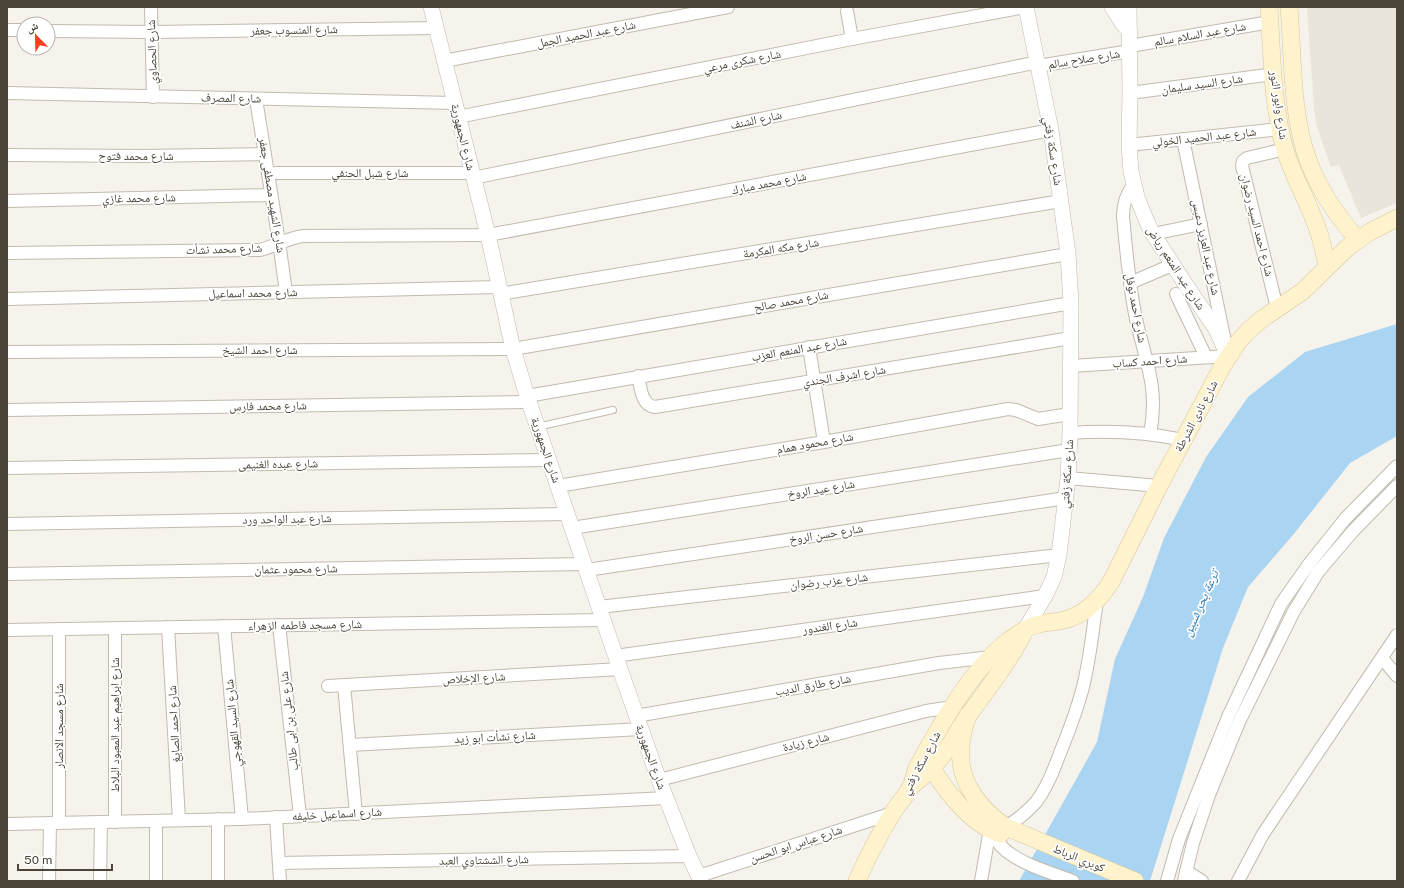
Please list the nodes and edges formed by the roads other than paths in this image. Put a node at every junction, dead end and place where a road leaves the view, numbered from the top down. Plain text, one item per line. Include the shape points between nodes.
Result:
1 (151, 7) edge
2 (728, 7) edge
3 (1026, 7) edge
4 (1112, 7) edge
5 (1129, 7) edge
6 (1290, 7) edge
7 (435, 8) edge
8 (847, 11) dead end
9 (1270, 15) edge
10 (436, 28) junction
11 (56, 31) edge
12 (152, 32) junction
13 (852, 39) junction
14 (1130, 43) junction
15 (444, 60) junction
16 (1038, 64) junction
17 (1274, 74) junction
18 (1130, 93) junction
19 (7, 94) edge
20 (153, 97) junction
21 (256, 99) junction
22 (457, 110) junction
23 (1280, 129) junction
24 (1051, 130) junction
25 (1183, 139) junction
26 (1129, 145) junction
27 (1285, 149) junction
28 (265, 154) junction
29 (7, 155) edge
30 (268, 173) junction
31 (473, 176) junction
32 (1134, 184) junction
33 (271, 194) junction
34 (7, 201) edge
35 (1061, 201) junction
36 (1397, 218) edge
37 (1201, 224) junction
38 (1153, 234) junction
39 (488, 236) junction
40 (1358, 240) junction
41 (279, 242) junction
42 (7, 253) edge
43 (1068, 254) junction
44 (1172, 264) junction
45 (1327, 267) junction
46 (1130, 283) junction
47 (499, 291) junction
48 (286, 292) junction
49 (1176, 294) dead end
50 (7, 299) edge
51 (1071, 302) junction
52 (1277, 308) junction
53 (1071, 338) junction
54 (809, 347) junction
55 (513, 348) junction
56 (7, 352) edge
57 (1228, 356) junction
58 (1206, 357) junction
59 (1147, 361) junction
60 (1071, 366) junction
61 (638, 376) junction
62 (815, 381) junction
63 (528, 399) junction
64 (7, 410) edge
65 (613, 410) dead end
66 (1070, 414) junction
67 (537, 427) junction
68 (1070, 433) junction
69 (1150, 434) junction
70 (1184, 440) junction
71 (824, 442) junction
72 (1069, 450) junction
73 (549, 460) junction
74 (1397, 466) edge
75 (7, 468) edge
76 (1068, 478) junction
77 (558, 486) junction
78 (1159, 486) junction
79 (1397, 486) edge
80 (1066, 498) junction
81 (567, 514) junction
82 (7, 524) edge
83 (572, 528) junction
84 (1059, 555) junction
85 (586, 567) junction
86 (7, 574) edge
87 (1044, 596) junction
88 (1097, 600) junction
89 (601, 613) junction
90 (279, 625) junction
91 (224, 626) junction
92 (168, 627) junction
93 (115, 628) junction
94 (1026, 628) junction
95 (59, 629) junction
96 (7, 630) edge
97 (1397, 635) edge
98 (991, 657) junction
99 (1382, 658) junction
100 (617, 662) junction
101 (1397, 676) edge
102 (344, 685) junction
103 (328, 686) dead end
104 (952, 707) junction
105 (968, 715) junction
106 (639, 722) junction
107 (350, 745) junction
108 (925, 754) junction
109 (932, 769) junction
110 (659, 780) junction
111 (911, 786) junction
112 (666, 798) junction
113 (892, 812) junction
114 (356, 814) junction
115 (300, 816) junction
116 (276, 817) junction
117 (218, 819) junction
118 (242, 819) junction
119 (179, 820) junction
120 (156, 821) junction
121 (101, 822) junction
122 (115, 822) junction
123 (54, 823) junction
124 (7, 824) edge
125 (998, 828) junction
126 (689, 856) junction
127 (279, 863) junction
128 (1185, 876) edge
129 (700, 878) edge
130 (49, 881) edge
131 (100, 881) edge
132 (156, 881) edge
133 (218, 881) edge
134 (280, 881) edge
135 (856, 881) edge
136 (981, 881) edge
137 (1073, 881) edge
138 (1135, 881) edge
139 (1167, 881) edge
140 (1202, 881) edge
141 (1238, 881) edge

1 - 12 street, شارع الحصاوي
2 - 15 street, شارع عبد الحميد الجمل
3 - 13 street, شارع شكرى مرعي
3 - 16 street, شارع سكة زفتي
4 - 14 street
5 - 14 street, شارع عبد المنعم رياض
6 - 40 main road, شارع وابور النور via 1295,99 1302,140 1326,199
7 - 10 street, شارع الجمهورية
8 - 13 street
9 - 14 street, شارع عبد السلام سالم
9 - 17 main road, شارع وابور النور
10 - 12 street, شارع المنسوب جعفر
10 - 15 street, شارع الجمهورية
11 - 12 street, شارع المنسوب جعفر
12 - 20 street, شارع الحصاوي
13 - 22 street, شارع شكرى مرعي
14 - 16 street, شارع صلاح سالم
14 - 18 street, شارع عبد المنعم رياض
15 - 22 street, شارع الجمهورية
16 - 24 street, شارع سكة زفتي
16 - 31 street, شارع الشنف
17 - 18 street, شارع السيد سليمان
17 - 23 main road, شارع وابور النور
18 - 26 street, شارع عبد المنعم رياض
19 - 20 street, شارع المصرف
20 - 21 street, شارع المصرف
21 - 22 street, شارع المصرف
21 - 28 street, شارع الشهيد مصطفى جعفر
22 - 31 street, شارع الجمهورية
23 - 25 street, شارع عبد الحميد الخولي
23 - 27 main road, شارع وابور النور
24 - 35 street, شارع سكة زفتي
24 - 39 street, شارع محمد مبارك
25 - 26 street, شارع عبد الحميد الخولي
25 - 37 street, شارع عبد العزيز دعبس
26 - 32 street, شارع عبد المنعم رياض
27 - 45 main road, شارع وابور النور via 1293,174 1314,219
27 - 52 street, شارع احمد السيد رضوان via 1247,158 1242,166
28 - 29 street, شارع محمد فتوح
28 - 30 street, شارع الشهيد مصطفى جعفر
30 - 31 street, شارع شبل الحنفي
30 - 33 street, شارع الشهيد مصطفى جعفر
31 - 39 street, شارع الجمهورية
32 - 38 street, شارع عبد المنعم رياض
32 - 46 street, شارع احمد نوفل via 1123,207
33 - 34 street, شارع محمد غازي
33 - 41 street, شارع الشهيد مصطفى جعفر
35 - 43 street, شارع سكة زفتي
35 - 47 street, شارع مكه المكرمة
36 - 40 main road, شارع نادى الشرطة
37 - 38 street
37 - 57 street, شارع عبد العزيز دعبس
38 - 44 street, شارع عبد المنعم رياض
39 - 41 street, شارع محمد نشأت via 303,236
39 - 47 street, شارع الجمهورية
40 - 45 main road, شارع نادى الشرطة
41 - 42 street, شارع محمد نشأت via 260,250
41 - 48 street, شارع الشهيد مصطفى جعفر
43 - 51 street, شارع سكة زفتي
43 - 55 street, شارع محمد صالح
44 - 46 street
44 - 57 street, شارع عبد المنعم رياض via 1216,329
45 - 52 main road, شارع نادى الشرطة via 1303,291
46 - 59 street, شارع احمد نوفل
47 - 48 street, شارع محمد اسماعيل
47 - 55 street, شارع الجمهورية
48 - 50 street, شارع محمد اسماعيل
49 - 58 street
51 - 53 street, شارع سكة زفتي
51 - 54 street, شارع عبد المنعم العزب
52 - 57 main road, شارع نادى الشرطة via 1249,330
53 - 60 street, شارع سكة زفتي
53 - 62 street, شارع اشرف الجندي
54 - 61 street, شارع عبد المنعم العزب
54 - 62 street
55 - 56 street, شارع احمد الشيخ
55 - 63 street, شارع الجمهورية
57 - 58 street, شارع احمد كساب
57 - 70 main road, شارع نادى الشرطة
58 - 59 street, شارع احمد كساب
59 - 60 street, شارع احمد كساب
59 - 69 street, شارع احمد نوفل via 1154,397
60 - 66 street, شارع سكة زفتي
61 - 62 street, شارع اشرف الجندي via 645,402 651,407
61 - 63 street, شارع عبد المنعم العزب
62 - 71 street
63 - 64 street, شارع محمد فارس
63 - 67 street, شارع الجمهورية
65 - 67 lane
66 - 68 street, شارع سكة زفتي
66 - 71 street, شارع محمود همام via 1038,420 1008,409
67 - 73 street, شارع الجمهورية
68 - 69 street via 1115,431
68 - 72 street, شارع سكة زفتي
69 - 70 street
70 - 78 main road, شارع نادى الشرطة
71 - 77 street, شارع محمود همام
72 - 76 street, شارع سكة زفتي
72 - 83 street, شارع عيد الروخ
73 - 75 street, شارع عبده الغنيمى
73 - 77 street, شارع الجمهورية
74 - 139 street via 1345,519 1281,604 1224,725 1179,839
76 - 78 street
76 - 80 street, شارع سكة زفتي
77 - 81 street, شارع الجمهورية
78 - 88 main road, شارع نادى الشرطة via 1112,580
79 - 128 street via 1318,572 1294,611 1239,722 1209,795
80 - 84 street, شارع سكة زفتي
80 - 85 street, شارع حسن الروخ
81 - 82 street, شارع عبد الواحد ورد
81 - 83 street, شارع الجمهورية
83 - 85 street, شارع الجمهورية
84 - 87 street, شارع سكة زفتي via 1054,576
84 - 89 street, شارع عزب رضوان
85 - 86 street, شارع محمود عثمان
85 - 89 street, شارع الجمهورية
87 - 94 street, شارع سكة زفتي
87 - 100 street, شارع الغندور
88 - 94 main road, شارع نادى الشرطة via 1076,616
88 - 125 street via 1083,686 1054,768 1037,801 1022,816
89 - 90 street, شارع مسجد فاطمه الزهراء
89 - 100 street, شارع الجمهورية
90 - 91 street, شارع مسجد فاطمه الزهراء
90 - 115 street, شارع على بن ابى طالب
91 - 92 street, شارع مسجد فاطمه الزهراء
91 - 118 street, شارع السيد القهوجي
92 - 93 street, شارع مسجد فاطمه الزهراء
92 - 119 street, شارع احمد الصايغ
93 - 95 street, شارع مسجد فاطمه الزهراء
93 - 122 street, شارع ابراهيم عبد المعبود البلاط
94 - 98 main road, شارع سكة زفتي
94 - 105 main road via 1011,657
95 - 96 street, شارع مسجد فاطمه الزهراء
95 - 123 street, شارع مسجد الانصار
97 - 99 street
98 - 104 main road, شارع سكة زفتي
98 - 106 street, شارع طارق الديب via 939,663
99 - 101 street
99 - 141 street via 1263,834
100 - 102 street, شارع الإخلاص
100 - 106 street, شارع الجمهورية
102 - 103 street, شارع الإخلاص
102 - 107 street
104 - 108 main road, شارع سكة زفتي
104 - 110 street, شارع زيادة via 919,713
105 - 109 main road
105 - 125 main road via 960,745 963,772 967,786 979,804 994,819
106 - 107 street, شارع نشأت ابو زيد
106 - 110 street, شارع الجمهورية
107 - 114 street
108 - 109 main road
108 - 111 main road, شارع سكة زفتي
109 - 111 main road
109 - 125 main road via 946,790 970,815
110 - 112 street, شارع الجمهورية
111 - 113 main road, شارع سكة زفتي
112 - 114 street, شارع اسماعيل خليفه
112 - 126 street, شارع الجمهورية
113 - 129 street, شارع عباس ابو الحسن
113 - 135 main road, شارع سكة زفتي
114 - 115 street, شارع اسماعيل خليفه
115 - 116 street, شارع اسماعيل خليفه
116 - 118 street, شارع اسماعيل خليفه
116 - 127 street
117 - 118 street, شارع اسماعيل خليفه
117 - 119 street, شارع اسماعيل خليفه
117 - 133 street
119 - 120 street, شارع اسماعيل خليفه
120 - 122 street, شارع اسماعيل خليفه
120 - 132 street
121 - 122 street, شارع اسماعيل خليفه
121 - 123 street, شارع اسماعيل خليفه
121 - 131 street
123 - 124 street, شارع اسماعيل خليفه
123 - 130 street, شارع مسجد الانصار
125 - 136 street
125 - 137 street via 1001,847 1009,854
125 - 138 main road, كوبري الرباط via 1028,837
126 - 127 street, شارع الششتاوي العبد
126 - 129 street, شارع الجمهورية
127 - 134 street
128 - 140 street

